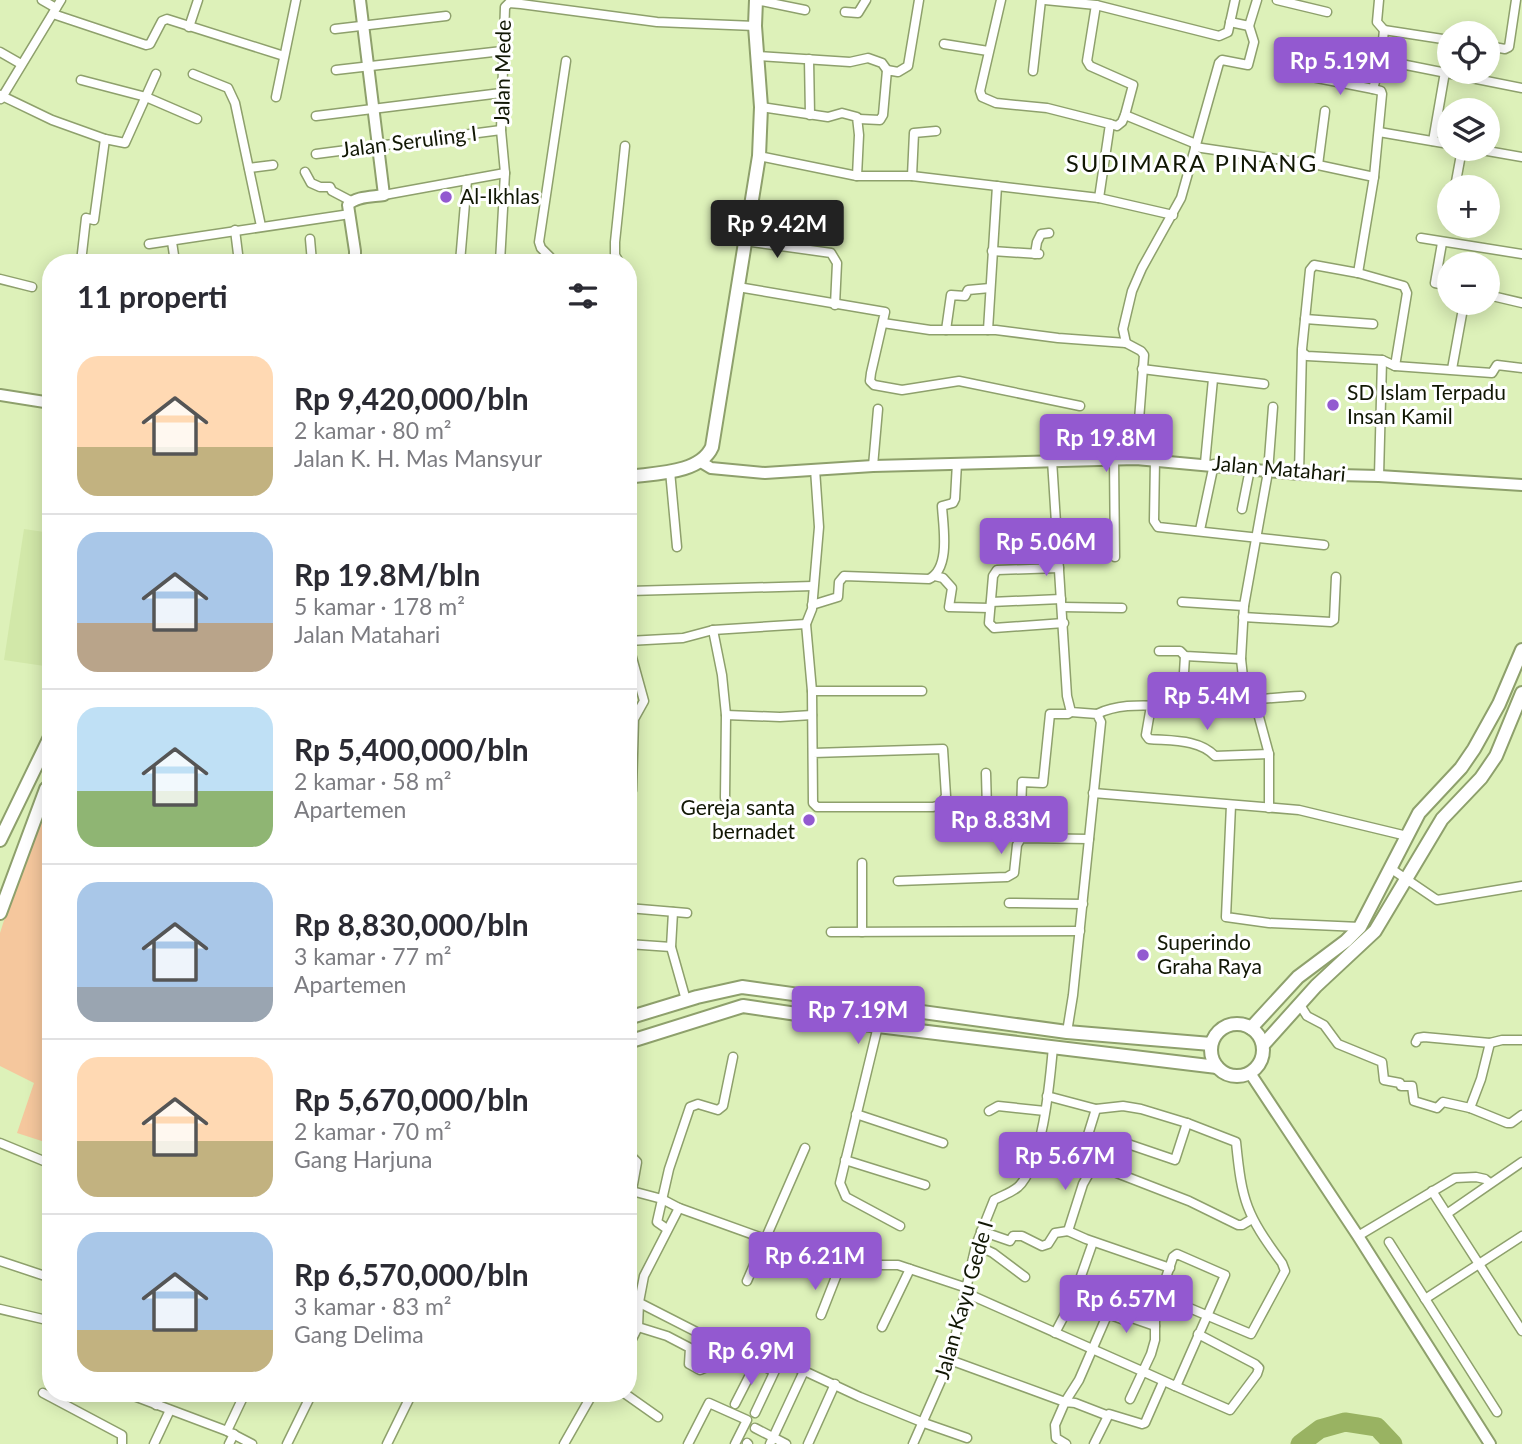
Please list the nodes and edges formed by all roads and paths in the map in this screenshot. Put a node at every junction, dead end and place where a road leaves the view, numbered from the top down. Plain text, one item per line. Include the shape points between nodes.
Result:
1 (42, 0) edge
2 (61, 0) edge
3 (198, 0) edge
4 (296, 0) edge
5 (360, 0) edge
6 (756, 0) edge
7 (866, 0) edge
8 (919, 0) edge
9 (1001, 0) edge
10 (1043, 0) edge
11 (1235, 0) edge
12 (1257, 0) edge
13 (1276, 0) edge
14 (1376, 0) edge
15 (1516, 0) edge
16 (521, 2) edge
17 (1096, 5) junction
18 (804, 10) dead end
19 (55, 11) junction
20 (845, 12) dead end
21 (1327, 12) dead end
22 (446, 16) dead end
23 (1230, 22) junction
24 (361, 26) junction
25 (755, 26) junction
26 (1249, 26) junction
27 (189, 27) junction
28 (335, 29) dead end
29 (1384, 30) junction
30 (1437, 38) edge
31 (944, 44) dead end
32 (1500, 48) edge
33 (502, 51) junction
34 (988, 51) junction
35 (0, 52) edge
36 (284, 56) junction
37 (759, 56) junction
38 (809, 59) junction
39 (1381, 60) junction
40 (566, 61) dead end
41 (21, 64) junction
42 (370, 67) junction
43 (336, 70) dead end
44 (887, 70) junction
45 (1032, 71) dead end
46 (1437, 72) edge
47 (156, 74) dead end
48 (193, 74) dead end
49 (1312, 77) dead end
50 (81, 80) dead end
51 (1443, 84) edge
52 (1500, 84) edge
53 (1522, 88) edge
54 (1373, 89) junction
55 (501, 93) junction
56 (1, 97) edge
57 (146, 97) junction
58 (276, 97) dead end
59 (374, 107) junction
60 (761, 107) junction
61 (1325, 111) dead end
62 (810, 115) junction
63 (1125, 115) junction
64 (316, 116) dead end
65 (197, 119) dead end
66 (859, 119) junction
67 (1110, 124) junction
68 (501, 131) junction
69 (936, 131) dead end
70 (1380, 132) junction
71 (105, 139) junction
72 (1433, 141) junction
73 (1437, 142) edge
74 (1196, 145) junction
75 (380, 146) junction
76 (625, 146) dead end
77 (1500, 153) edge
78 (316, 154) dead end
79 (759, 156) junction
80 (1522, 157) edge
81 (273, 165) dead end
82 (1318, 165) junction
83 (249, 168) junction
84 (305, 172) dead end
85 (505, 173) junction
86 (857, 176) junction
87 (912, 176) junction
88 (1374, 177) junction
89 (467, 180) junction
90 (997, 187) junction
91 (384, 195) junction
92 (1099, 198) junction
93 (351, 201) junction
94 (350, 214) junction
95 (1173, 215) junction
96 (261, 226) junction
97 (235, 230) junction
98 (1049, 233) dead end
99 (1421, 238) dead end
100 (310, 239) dead end
101 (745, 240) junction
102 (172, 242) junction
103 (1441, 243) junction
104 (149, 244) dead end
105 (992, 251) junction
106 (1440, 252) edge
107 (82, 254) edge
108 (174, 254) edge
109 (238, 254) edge
110 (311, 254) edge
111 (354, 254) edge
112 (461, 254) edge
113 (500, 254) edge
114 (547, 254) edge
115 (615, 254) edge
116 (1522, 254) edge
117 (1358, 273) junction
118 (0, 279) edge
119 (32, 287) dead end
120 (738, 287) junction
121 (990, 288) junction
122 (1500, 298) edge
123 (1522, 303) edge
124 (835, 305) junction
125 (1462, 315) edge
126 (1305, 318) junction
127 (883, 323) junction
128 (1373, 324) dead end
129 (946, 330) junction
130 (988, 330) junction
131 (1126, 343) junction
132 (1303, 353) junction
133 (1382, 360) junction
134 (1395, 366) junction
135 (1522, 368) edge
136 (1142, 369) junction
137 (1452, 369) junction
138 (1213, 379) junction
139 (1264, 384) dead end
140 (0, 394) edge
141 (42, 401) edge
142 (1080, 406) dead end
143 (1273, 407) dead end
144 (878, 409) dead end
145 (1114, 458) junction
146 (1136, 459) junction
147 (1052, 460) junction
148 (1155, 460) junction
149 (701, 462) junction
150 (957, 463) junction
151 (1209, 464) junction
152 (873, 466) junction
153 (815, 470) junction
154 (1250, 470) junction
155 (670, 471) junction
156 (1268, 472) junction
157 (1299, 474) junction
158 (637, 476) edge
159 (1380, 476) junction
160 (1522, 485) edge
161 (1242, 509) dead end
162 (1200, 530) junction
163 (1255, 538) junction
164 (1324, 545) dead end
165 (677, 547) dead end
166 (1115, 557) dead end
167 (1059, 568) junction
168 (935, 576) junction
169 (1336, 576) dead end
170 (813, 586) junction
171 (637, 591) edge
172 (1182, 602) dead end
173 (1062, 603) junction
174 (812, 605) junction
175 (990, 605) junction
176 (1244, 606) junction
177 (1122, 608) dead end
178 (1243, 617) junction
179 (1064, 623) junction
180 (806, 624) junction
181 (713, 630) junction
182 (637, 641) edge
183 (1522, 650) edge
184 (1159, 651) dead end
185 (1185, 656) junction
186 (1241, 659) junction
187 (637, 677) edge
188 (812, 691) junction
189 (922, 691) dead end
190 (1522, 693) edge
191 (1301, 696) dead end
192 (1253, 699) junction
193 (1151, 706) junction
194 (1182, 706) junction
195 (1071, 712) junction
196 (637, 713) edge
197 (1097, 713) junction
198 (726, 715) junction
199 (812, 715) junction
200 (813, 753) junction
201 (42, 754) edge
202 (1269, 754) junction
203 (986, 773) dead end
204 (1093, 793) junction
205 (725, 798) dead end
206 (42, 799) edge
207 (1231, 806) junction
208 (1269, 808) junction
209 (1021, 812) junction
210 (1407, 836) junction
211 (1021, 838) junction
212 (1089, 839) junction
213 (0, 840) edge
214 (863, 863) dead end
215 (1391, 867) junction
216 (1406, 877) junction
217 (898, 881) dead end
218 (1522, 887) edge
219 (3, 894) edge
220 (1009, 903) dead end
221 (1083, 904) junction
222 (637, 909) edge
223 (673, 912) junction
224 (0, 913) edge
225 (687, 913) dead end
226 (1360, 926) junction
227 (1080, 931) junction
228 (831, 932) dead end
229 (862, 932) junction
230 (637, 945) edge
231 (671, 947) junction
232 (1329, 954) junction
233 (1339, 965) junction
234 (742, 987) junction
235 (686, 1000) junction
236 (1300, 1004) junction
237 (743, 1006) junction
238 (637, 1015) edge
239 (878, 1026) junction
240 (1251, 1028) junction
241 (1068, 1032) junction
242 (637, 1039) edge
243 (1522, 1040) edge
244 (1416, 1042) dead end
245 (1211, 1044) junction
246 (1490, 1044) junction
247 (1263, 1045) junction
248 (1053, 1046) junction
249 (733, 1057) dead end
250 (1217, 1067) junction
251 (1251, 1073) junction
252 (1047, 1096) junction
253 (1470, 1108) junction
254 (1096, 1109) junction
255 (989, 1111) dead end
256 (1045, 1111) junction
257 (856, 1114) junction
258 (1522, 1115) edge
259 (1187, 1123) junction
260 (1087, 1138) dead end
261 (1039, 1142) junction
262 (0, 1143) edge
263 (943, 1143) dead end
264 (1125, 1143) dead end
265 (805, 1148) dead end
266 (42, 1160) edge
267 (845, 1160) junction
268 (1522, 1162) edge
269 (1092, 1168) junction
270 (1490, 1183) junction
271 (925, 1185) dead end
272 (1432, 1191) junction
273 (637, 1192) edge
274 (662, 1199) junction
275 (679, 1208) junction
276 (1448, 1213) junction
277 (1252, 1219) junction
278 (900, 1226) dead end
279 (667, 1228) junction
280 (981, 1231) junction
281 (1068, 1231) junction
282 (1358, 1236) junction
283 (1522, 1236) edge
284 (764, 1240) junction
285 (1093, 1242) junction
286 (1389, 1242) dead end
287 (976, 1245) junction
288 (0, 1261) edge
289 (1480, 1263) junction
290 (1170, 1268) junction
291 (839, 1269) junction
292 (910, 1269) junction
293 (42, 1275) edge
294 (1025, 1277) dead end
295 (747, 1281) dead end
296 (966, 1291) junction
297 (1161, 1296) junction
298 (1115, 1297) dead end
299 (1425, 1299) junction
300 (639, 1302) junction
301 (0, 1309) edge
302 (1108, 1314) junction
303 (821, 1315) dead end
304 (1206, 1315) junction
305 (1518, 1316) edge
306 (42, 1319) edge
307 (1155, 1326) junction
308 (638, 1327) joint
309 (882, 1327) dead end
310 (1522, 1331) edge
311 (1055, 1333) junction
312 (1198, 1335) junction
313 (724, 1346) junction
314 (1092, 1350) junction
315 (950, 1360) junction
316 (757, 1363) junction
317 (773, 1371) junction
318 (804, 1371) junction
319 (1144, 1372) junction
320 (1163, 1382) junction
321 (835, 1384) junction
322 (1176, 1384) junction
323 (1130, 1399) dead end
324 (60, 1402) edge
325 (148, 1402) edge
326 (158, 1402) edge
327 (242, 1402) edge
328 (308, 1402) edge
329 (408, 1402) edge
330 (588, 1402) edge
331 (637, 1402) edge
332 (1065, 1402) junction
333 (735, 1404) dead end
334 (156, 1405) junction
335 (170, 1410) junction
336 (1497, 1412) dead end
337 (755, 1413) dead end
338 (1106, 1415) junction
339 (658, 1417) dead end
340 (923, 1423) junction
341 (755, 1428) dead end
342 (231, 1433) junction
343 (967, 1438) dead end
344 (772, 1441) edge
345 (123, 1442) edge
346 (154, 1444) edge
347 (229, 1444) edge
348 (251, 1444) edge
349 (287, 1444) edge
350 (387, 1444) edge
351 (564, 1444) edge
352 (688, 1444) edge
353 (735, 1444) edge
354 (786, 1444) edge
355 (808, 1444) edge
356 (914, 1444) edge
357 (1066, 1444) edge
358 (1094, 1444) edge
359 (1490, 1444) edge

1 - 19 street
2 - 19 street
3 - 27 street
4 - 36 street
5 - 24 street
6 - 18 street
6 - 25 main road
7 - 20 street via 858,13
8 - 44 street via 908,66 898,72
9 - 34 street
10 - 17 street
10 - 45 street
11 - 23 street
12 - 26 street
13 - 21 street
14 - 29 street via 1377,22
15 - 32 street via 1509,47
16 - 25 street, Jalan Mede via 657,22
16 - 33 street, Jalan Mede via 505,7
17 - 23 street via 1219,36 1226,34
17 - 63 street via 1087,61 1133,83
19 - 27 street via 146,45 167,19
19 - 41 street
22 - 24 street
23 - 26 street
24 - 28 street
24 - 42 street
25 - 37 main road
26 - 74 street via 1254,42 1248,65 1222,60 1219,64
27 - 36 street
29 - 30 street
29 - 39 street
31 - 34 street
33 - 42 street
33 - 55 street, Jalan Mede
34 - 67 street via 979,91 986,100 1047,108
35 - 41 street
36 - 58 street
37 - 38 street
37 - 60 main road
38 - 44 street via 850,62 868,58
38 - 62 street
39 - 46 street
39 - 54 street
40 - 114 street via 538,242
41 - 56 street
42 - 43 street
42 - 59 street
44 - 66 street via 883,115 880,120
47 - 57 street
48 - 83 street via 228,88
49 - 54 street
50 - 57 street
51 - 72 street
52 - 53 street
54 - 70 street via 1382,94
55 - 59 street
55 - 68 street, Jalan Mede
56 - 71 street
57 - 65 street
57 - 71 street via 125,143
59 - 64 street
59 - 75 street
60 - 62 street
60 - 79 main road
61 - 82 street
62 - 66 street via 842,113
63 - 67 street via 1120,124
63 - 74 street
66 - 86 street
67 - 92 street
68 - 75 street, Jalan Seruling I
68 - 85 street, Jalan Mede
69 - 87 street via 914,133
70 - 72 street
70 - 88 street
71 - 107 street via 94,220 86,218
72 - 73 street
74 - 82 street
74 - 95 street
75 - 78 street, Jalan Seruling I
75 - 91 street
76 - 115 street
77 - 80 street
79 - 86 street
79 - 101 main road
81 - 83 street
82 - 88 street
83 - 96 street
84 - 93 street via 311,183 330,187
85 - 89 street
85 - 113 street, Jalan Mede
86 - 87 street
87 - 90 street
88 - 117 street
89 - 91 street
89 - 112 street
90 - 92 street
90 - 105 street
91 - 93 street
92 - 95 street
93 - 94 street
94 - 96 street
94 - 111 street
95 - 131 street via 1132,291 1123,329
96 - 97 street
97 - 102 street
97 - 109 street
98 - 105 street via 1041,234 1037,254
99 - 103 street
100 - 110 street
101 - 120 main road
101 - 124 street via 831,253 837,263
102 - 104 street
102 - 108 street
103 - 106 street
103 - 116 street
105 - 121 street
117 - 126 street via 1314,265
117 - 134 street via 1406,289
118 - 119 street
120 - 124 street
120 - 149 main road via 712,447
121 - 129 street via 951,295
121 - 130 street
122 - 123 street
124 - 127 street via 885,312
125 - 137 street
126 - 128 street
126 - 132 street
127 - 129 street
127 - 142 street via 871,373 874,384 902,390 959,381
129 - 130 street
130 - 131 street
131 - 136 street via 1144,355
132 - 133 street
132 - 157 street
133 - 134 street
133 - 159 street
134 - 137 street
135 - 137 street via 1496,365 1492,373
136 - 138 street
136 - 146 street
138 - 139 street
138 - 151 street
140 - 141 street
143 - 156 street
144 - 152 street
145 - 146 street, Jalan Matahari
145 - 147 street, Jalan Matahari
145 - 166 street
146 - 148 street, Jalan Matahari
147 - 150 street, Jalan Matahari
147 - 167 street
148 - 151 street, Jalan Matahari
148 - 162 street via 1155,525
149 - 153 street, Jalan Matahari via 710,468 765,473
149 - 155 main road
150 - 152 street, Jalan Matahari
150 - 168 street via 955,499 942,506 942,564
151 - 154 street, Jalan Matahari
151 - 162 street
152 - 153 street, Jalan Matahari
153 - 170 street via 819,527
154 - 156 street, Jalan Matahari
154 - 161 street
155 - 158 main road
155 - 165 street
156 - 157 street, Jalan Matahari
156 - 163 street
157 - 159 street, Jalan Matahari
159 - 160 street, Jalan Matahari
162 - 163 street
163 - 164 street
163 - 176 street
167 - 173 street
167 - 175 street via 997,570
168 - 174 street via 844,576 838,597
168 - 175 street via 952,587 949,607
169 - 178 street via 1331,622
170 - 171 street
170 - 174 street
172 - 176 street
173 - 175 street
173 - 177 street
173 - 179 street
174 - 180 street
175 - 179 street via 989,622 994,628
176 - 178 street
178 - 186 street
179 - 195 street
180 - 181 street
180 - 188 street
181 - 182 street
181 - 198 street
183 - 210 main road via 1474,750 1419,813
184 - 185 street via 1180,651
185 - 186 street
185 - 194 street
186 - 192 street via 1244,686
187 - 196 street via 643,701
188 - 189 street
188 - 199 street
190 - 216 main road via 1496,756 1442,819
191 - 192 street
192 - 194 street
192 - 202 street
193 - 194 street
193 - 197 street
193 - 202 street via 1149,739 1196,744 1215,755
195 - 197 street
195 - 209 street via 1050,714 1043,783 1022,782
197 - 204 street via 1101,722
198 - 199 street
198 - 205 street
199 - 200 street
200 - 200 street via 812,798 817,807 933,807 946,796 943,750
201 - 213 main road
202 - 208 street
203 - 209 street via 987,810
204 - 207 street
204 - 212 street
206 - 219 main road
207 - 208 street
207 - 226 street via 1226,917
208 - 210 street via 1299,810
209 - 211 street
210 - 215 main road
211 - 212 street
211 - 217 street via 1014,873 1007,877
212 - 221 street
214 - 229 street
215 - 216 street
215 - 226 main road
216 - 218 street via 1437,900
216 - 233 main road via 1375,931
219 - 224 main road
220 - 221 street
221 - 227 street
222 - 223 street
223 - 225 street
223 - 231 street
226 - 232 main road
227 - 229 street
227 - 241 street
228 - 229 street
230 - 231 street
231 - 235 street
232 - 233 main road
232 - 240 main road via 1298,977
233 - 236 main road
234 - 235 main road
234 - 237 main road
234 - 241 main road
235 - 238 main road
236 - 247 main road
236 - 253 street via 1338,1044 1382,1062 1384,1080 1412,1086 1414,1101 1437,1108 1444,1102
237 - 239 main road
237 - 242 main road
239 - 248 main road
239 - 257 street
240 - 245 main road via 1230,1025 1218,1032
240 - 247 main road
241 - 245 main road
243 - 246 street
244 - 246 street via 1424,1037
245 - 250 main road
246 - 253 street
247 - 251 main road via 1261,1061
248 - 250 main road
248 - 252 street, Jalan Kayu Gede I
249 - 274 street via 723,1106 718,1110 698,1104 690,1107
250 - 251 main road via 1236,1077
251 - 282 street
252 - 254 street
252 - 256 street, Jalan Kayu Gede I
253 - 258 street via 1507,1123
254 - 259 street via 1123,1106
254 - 260 street
255 - 256 street via 998,1106
256 - 261 street, Jalan Kayu Gede I
257 - 263 street
257 - 267 street
259 - 264 street via 1175,1160
259 - 277 street via 1236,1142 1239,1180
261 - 269 street
261 - 280 street, Jalan Kayu Gede I via 1018,1187 994,1200
262 - 266 street
265 - 284 street
267 - 271 street
267 - 278 street via 840,1183 846,1197
268 - 270 street
269 - 277 street via 1109,1170 1238,1225
269 - 281 street
270 - 272 street via 1455,1178
270 - 276 street
272 - 276 street
272 - 282 street
273 - 274 street
274 - 275 street
274 - 279 street via 657,1222
275 - 279 street
275 - 284 street
276 - 289 street
277 - 304 street via 1285,1271 1253,1333
279 - 300 street via 644,1276
280 - 281 street via 1010,1241 1021,1236 1042,1246 1055,1233
280 - 287 street, Jalan Kayu Gede I
281 - 285 street
282 - 359 street
283 - 289 street
284 - 291 street
284 - 295 street
285 - 290 street
285 - 311 street via 1073,1300
286 - 299 street
287 - 294 street
287 - 296 street, Jalan Kayu Gede I
288 - 293 street
289 - 299 street
289 - 305 street
290 - 297 street
290 - 304 street via 1177,1254 1225,1275
291 - 292 street via 871,1265
291 - 303 street
292 - 296 street
292 - 309 street
296 - 311 street
296 - 315 street, Jalan Kayu Gede I
297 - 304 street
297 - 307 street
298 - 302 street
299 - 336 street
300 - 308 street
300 - 313 street
301 - 306 street
302 - 307 street
302 - 314 street
304 - 312 street
305 - 310 street
307 - 319 street
308 - 313 street via 690,1348 689,1364 700,1370 712,1365
311 - 314 street
312 - 322 street
312 - 322 street via 1255,1364 1257,1374 1230,1410
313 - 316 street
314 - 319 street
314 - 332 street
315 - 332 street
315 - 340 street, Jalan Kayu Gede I
316 - 317 street
316 - 333 street
317 - 318 street via 781,1361
317 - 337 street
318 - 321 street
318 - 344 street
319 - 320 street
319 - 323 street
320 - 322 street
320 - 338 street via 1145,1423
321 - 340 street
321 - 355 street
324 - 345 street via 122,1435
325 - 334 street
326 - 334 street
327 - 342 street
328 - 349 street
329 - 350 street
330 - 351 street
331 - 339 street
332 - 338 street
332 - 357 street via 1055,1425 1056,1438
334 - 335 street
335 - 342 street
335 - 346 street
338 - 358 street
340 - 343 street
340 - 356 street, Jalan Kayu Gede I
341 - 344 street
342 - 347 street
342 - 348 street
344 - 354 street
352 - 353 street via 709,1403 747,1420

